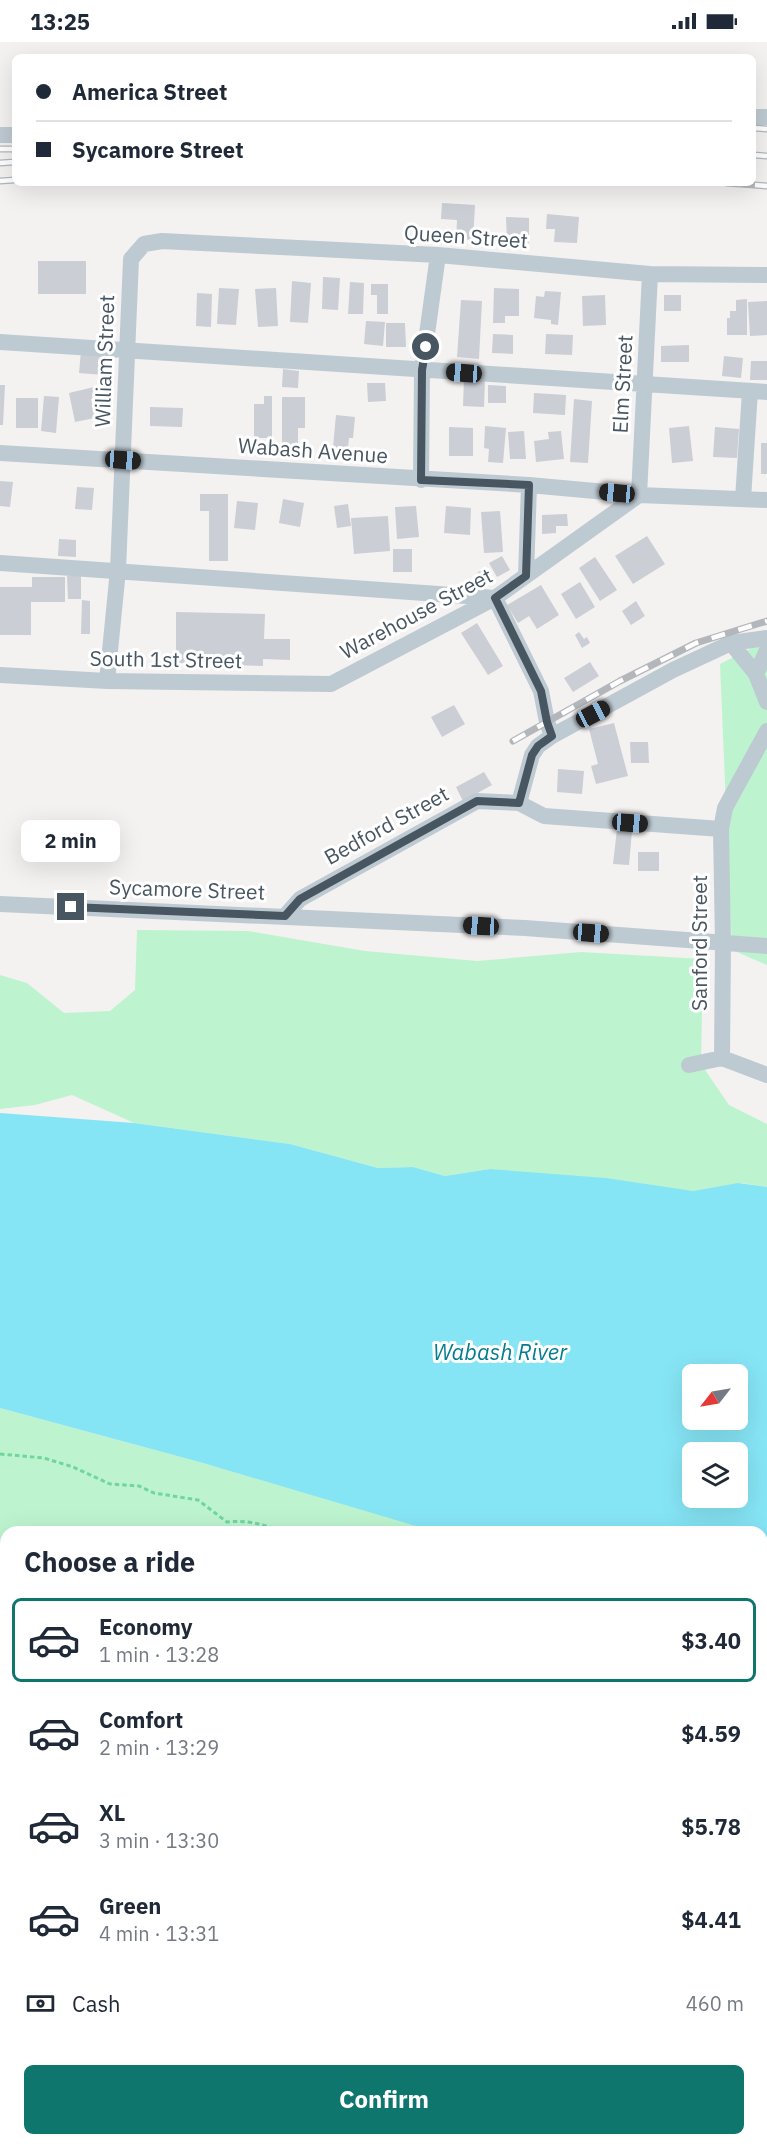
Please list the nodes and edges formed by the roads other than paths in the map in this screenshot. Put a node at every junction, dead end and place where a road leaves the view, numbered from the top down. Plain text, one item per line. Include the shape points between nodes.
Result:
1 (162, 241) joint
2 (438, 255) junction
3 (650, 274) junction
4 (767, 275) edge
5 (0, 342) edge
6 (126, 350) junction
7 (422, 370) junction
8 (644, 384) junction
9 (750, 391) junction
10 (767, 392) edge
11 (0, 453) edge
12 (123, 460) junction
13 (421, 480) junction
14 (529, 485) junction
15 (639, 495) junction
16 (743, 500) junction
17 (767, 500) edge
18 (0, 563) edge
19 (118, 570) junction
20 (526, 576) junction
21 (495, 598) junction
22 (767, 638) edge
23 (731, 643) junction
24 (767, 650) edge
25 (756, 674) junction
26 (0, 675) edge
27 (106, 681) junction
28 (331, 684) joint
29 (767, 702) edge
30 (767, 731) edge
31 (552, 736) junction
32 (519, 803) junction
33 (721, 829) junction
34 (0, 904) edge
35 (285, 916) junction
36 (723, 942) junction
37 (767, 946) edge
38 (722, 1058) junction
39 (689, 1065) dead end
40 (767, 1075) edge

1 - 2 street, Queen Street
1 - 6 street, William Street via 144,244 131,260
2 - 3 street, Queen Street
2 - 7 street
3 - 4 street, Queen Street
3 - 8 street, Elm Street
5 - 6 street
6 - 7 street
6 - 12 street, William Street
7 - 8 street
7 - 13 street
8 - 9 street
8 - 15 street, Elm Street
9 - 10 street
9 - 16 street
11 - 12 street, Wabash Avenue
12 - 13 street, Wabash Avenue
12 - 19 street, William Street
13 - 14 street, Wabash Avenue
14 - 15 street, Wabash Avenue
14 - 20 street
15 - 16 street, Wabash Avenue
15 - 20 street, Warehouse Street
16 - 17 street, Wabash Avenue
18 - 19 street
19 - 21 street
19 - 27 street, William Street
20 - 21 street, Warehouse Street
21 - 28 street, Warehouse Street
21 - 31 street via 541,691
22 - 23 street
23 - 25 street
23 - 31 street
24 - 25 street
25 - 29 street
26 - 27 street, South 1st Street
27 - 28 street, South 1st Street
30 - 33 street, Sanford Street via 725,808
31 - 32 street via 532,755
32 - 33 street, Bedford Street via 544,816
32 - 35 street, Bedford Street via 477,801 300,899
33 - 36 street, Sanford Street
34 - 35 street, Sycamore Street
35 - 36 street, Sycamore Street
36 - 37 street, Sycamore Street
36 - 38 street, Sanford Street
38 - 39 street
38 - 40 street

